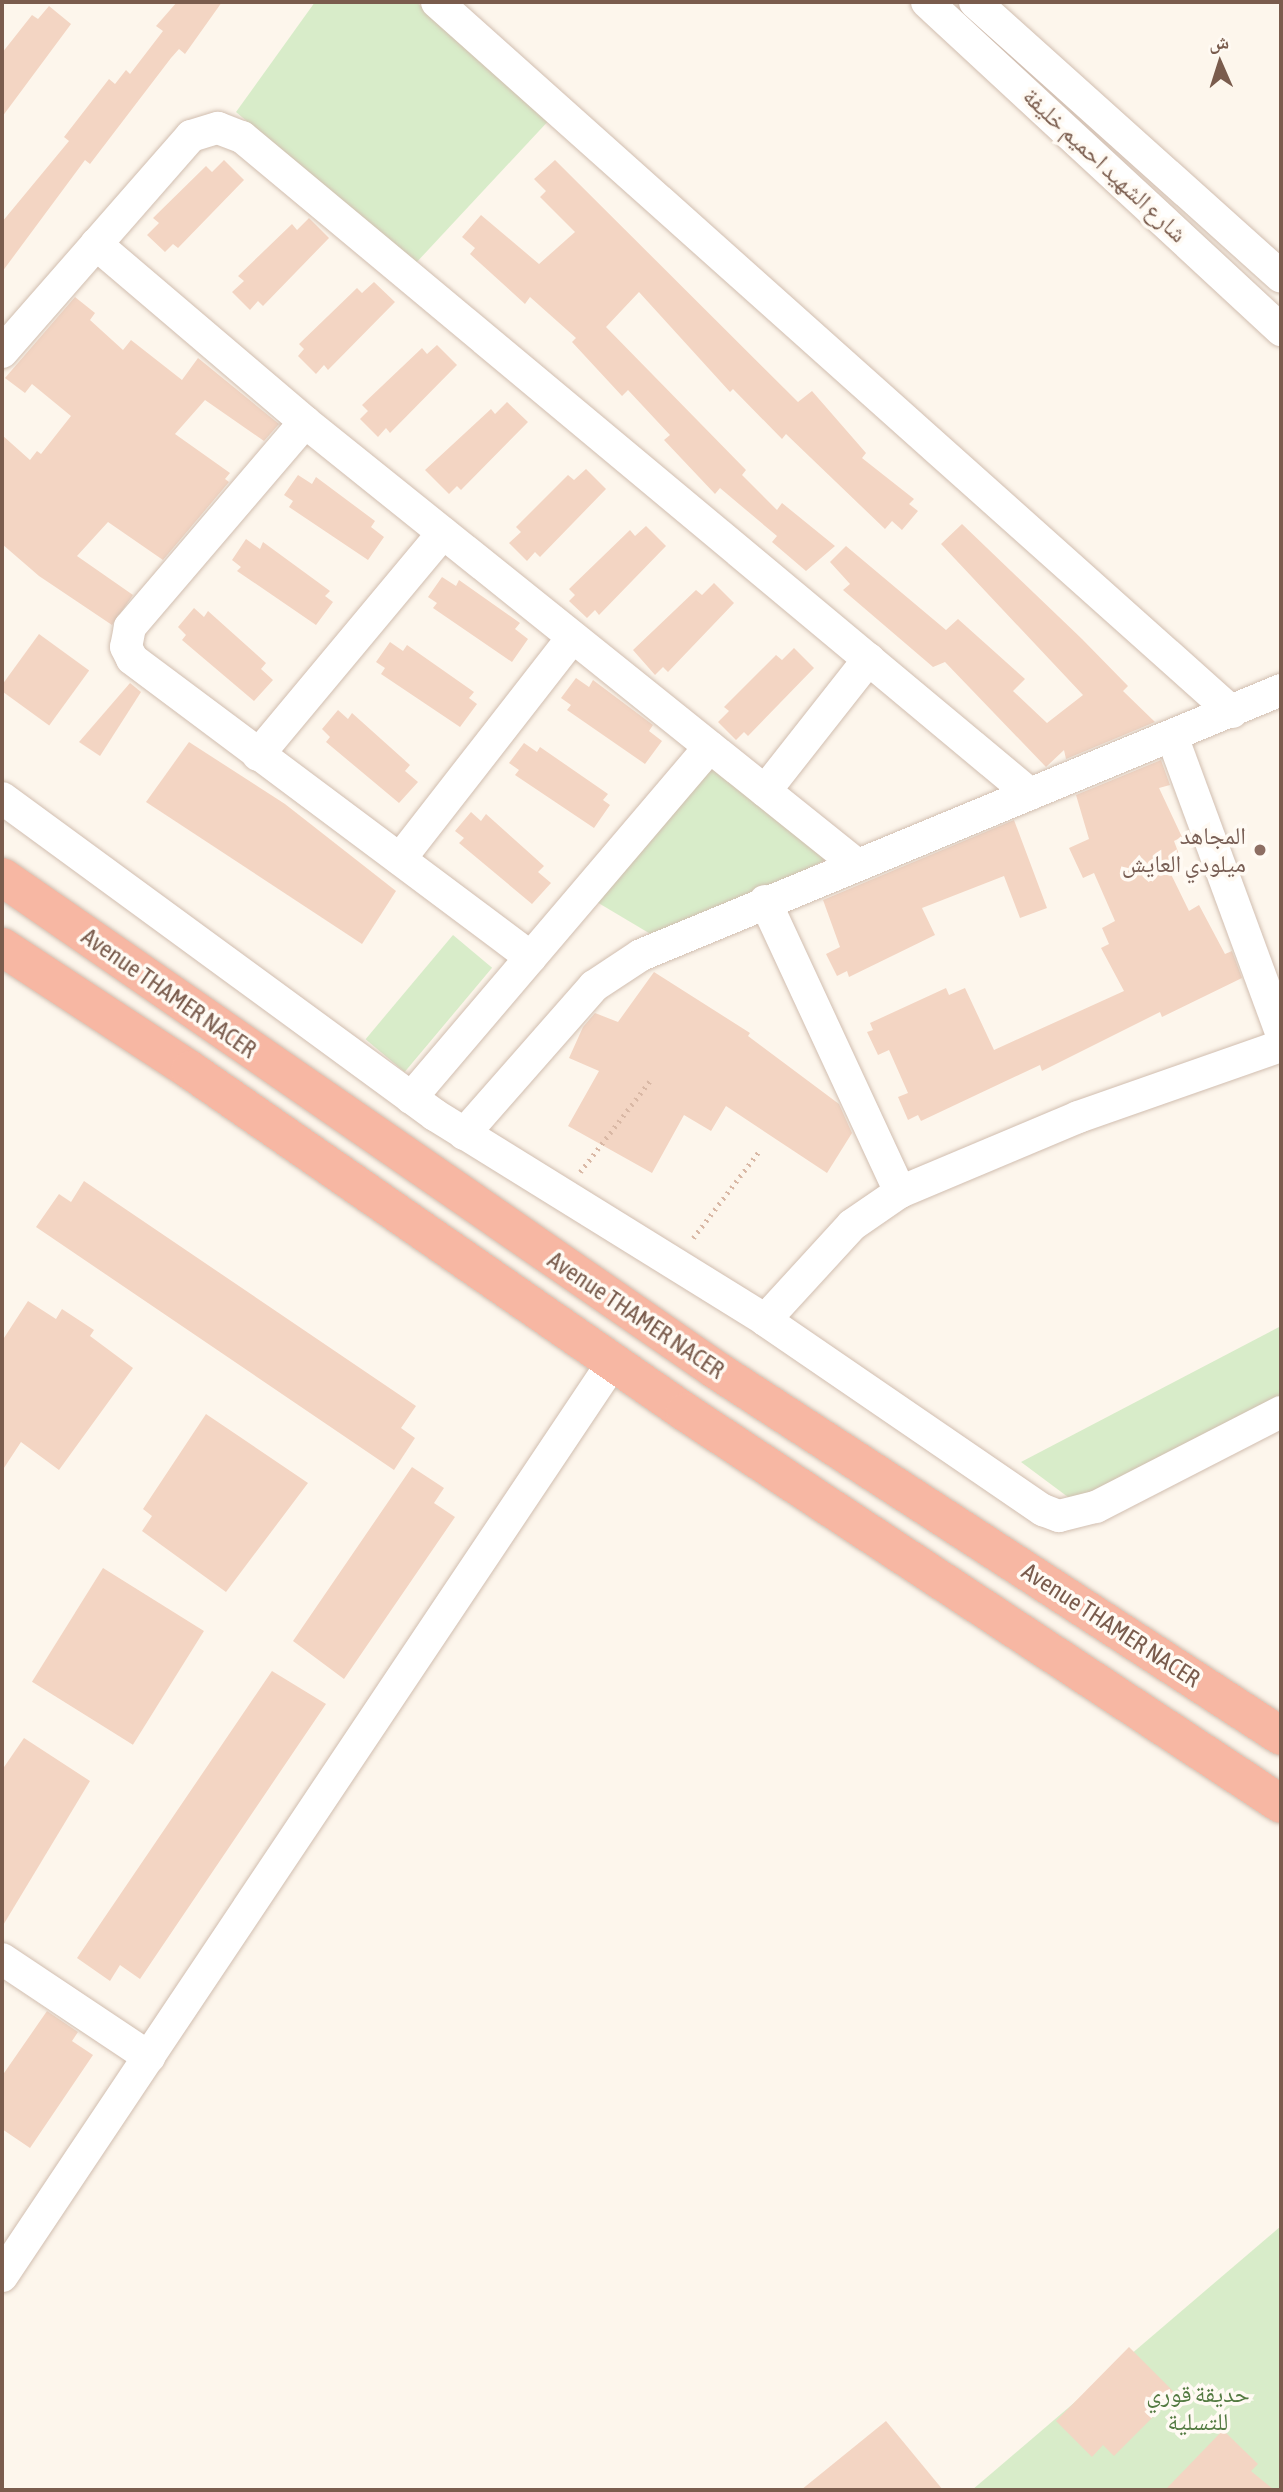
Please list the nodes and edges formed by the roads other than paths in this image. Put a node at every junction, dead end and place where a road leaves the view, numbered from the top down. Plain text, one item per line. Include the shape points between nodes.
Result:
1 (437, 2) edge
2 (927, 2) edge
3 (975, 2) edge
4 (96, 244) junction
5 (1281, 277) edge
6 (1281, 330) edge
7 (2, 352) edge
8 (305, 422) junction
9 (443, 533) junction
10 (573, 637) junction
11 (869, 659) junction
12 (1281, 690) edge
13 (1232, 712) junction
14 (1172, 736) junction
15 (710, 747) junction
16 (258, 755) junction
17 (765, 791) junction
18 (1030, 794) junction
19 (2, 798) edge
20 (400, 859) junction
21 (856, 864) junction
22 (2, 877) edge
23 (765, 901) junction
24 (2, 947) edge
25 (531, 957) junction
26 (1281, 1032) edge
27 (1281, 1046) edge
28 (411, 1098) junction
29 (464, 1134) junction
30 (900, 1192) junction
31 (765, 1320) junction
32 (613, 1362) junction
33 (1281, 1412) edge
34 (1281, 1736) edge
35 (1281, 1804) edge
36 (2, 1959) edge
37 (149, 2057) junction
38 (2, 2276) edge

1 - 13 street
2 - 6 street, شارع الشهيد احميم خليفة
3 - 5 street, شارع الشهيد احميم خليفة
4 - 7 street
4 - 8 street
4 - 11 street via 191,136 218,128 242,137
8 - 9 street
8 - 16 street via 130,627 126,639 132,659
9 - 10 street
9 - 16 street
10 - 15 street
10 - 20 street
11 - 17 street
11 - 18 street
12 - 13 street
13 - 14 street
14 - 18 street
14 - 26 street
15 - 17 street
15 - 25 street
16 - 20 street
17 - 21 street
18 - 21 street
19 - 28 street
20 - 25 street
21 - 23 street
22 - 34 highway, Avenue THAMER NACER via 716,1370
23 - 29 street via 614,970
23 - 30 street
24 - 32 highway, Avenue THAMER NACER
25 - 28 street
27 - 30 street via 1078,1117
28 - 29 street
29 - 31 street
30 - 31 street via 852,1224
31 - 33 street via 1021,1496 1059,1516 1096,1507
32 - 35 highway, Avenue THAMER NACER
32 - 37 street
36 - 37 street
37 - 38 street

